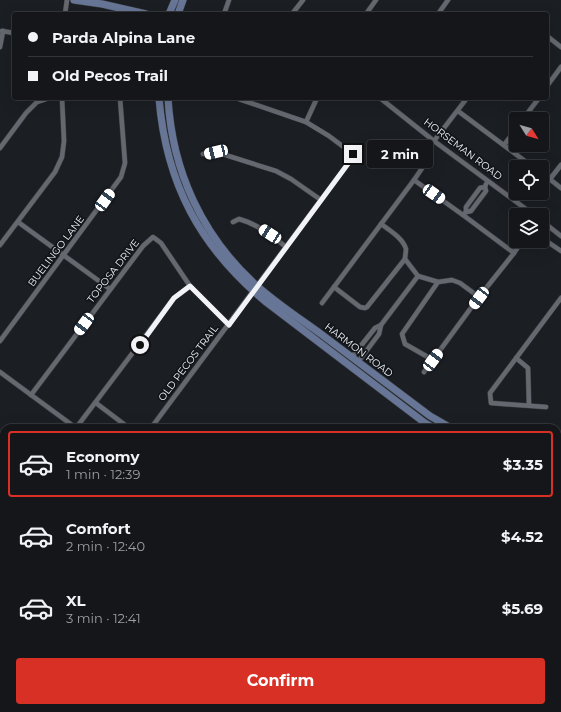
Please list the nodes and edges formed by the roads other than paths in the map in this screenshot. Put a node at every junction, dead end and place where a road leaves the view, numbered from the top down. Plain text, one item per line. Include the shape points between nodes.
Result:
1 (67, 0) edge
2 (74, 0) edge
3 (175, 0) edge
4 (184, 0) edge
5 (229, 0) edge
6 (303, 0) edge
7 (376, 0) edge
8 (448, 0) edge
9 (65, 12) edge
10 (137, 12) edge
11 (170, 12) edge
12 (179, 12) edge
13 (225, 12) edge
14 (294, 12) edge
15 (367, 12) edge
16 (439, 12) edge
17 (2, 31) edge
18 (12, 33) edge
19 (549, 38) edge
20 (0, 47) edge
21 (561, 47) edge
22 (561, 67) edge
23 (549, 83) edge
24 (43, 100) edge
25 (62, 100) edge
26 (120, 100) edge
27 (159, 100) edge
28 (168, 100) edge
29 (242, 100) edge
30 (316, 100) edge
31 (383, 100) edge
32 (466, 100) edge
33 (537, 100) edge
34 (458, 111) junction
35 (528, 112) edge
36 (306, 122) junction
37 (509, 138) edge
38 (434, 141) junction
39 (504, 145) junction
40 (0, 148) edge
41 (203, 154) dead end
42 (429, 158) dead end
43 (524, 160) edge
44 (561, 166) edge
45 (414, 180) junction
46 (550, 180) joint
47 (489, 181) junction
48 (561, 188) edge
49 (321, 200) junction
50 (525, 208) edge
51 (465, 214) junction
52 (18, 222) junction
53 (233, 222) dead end
54 (381, 224) junction
55 (549, 227) edge
56 (561, 236) edge
57 (549, 243) edge
58 (0, 245) edge
59 (286, 247) junction
60 (517, 248) edge
61 (561, 251) edge
62 (514, 253) junction
63 (64, 255) junction
64 (405, 259) junction
65 (418, 276) junction
66 (438, 282) junction
67 (190, 286) junction
68 (334, 287) junction
69 (110, 289) junction
70 (255, 289) junction
71 (479, 298) junction
72 (561, 298) edge
73 (322, 303) dead end
74 (229, 325) junction
75 (381, 325) junction
76 (0, 341) edge
77 (516, 358) junction
78 (355, 360) junction
79 (433, 360) junction
80 (0, 372) edge
81 (424, 372) dead end
82 (31, 395) junction
83 (96, 403) junction
84 (529, 405) junction
85 (546, 407) dead end
86 (71, 424) edge
87 (79, 424) edge
88 (124, 424) edge
89 (154, 424) edge
90 (428, 424) edge
91 (444, 424) edge

1 - 9 street
2 - 10 street
3 - 11 street
4 - 12 street
5 - 13 street
6 - 14 street
7 - 15 street
8 - 16 street
17 - 18 street
17 - 20 street
19 - 21 street
22 - 23 street
24 - 40 street via 26,112
25 - 52 street via 62,157 55,172
26 - 63 street, BUELINGO LANE via 125,162 121,177
27 - 70 street via 168,156 184,202 215,252
28 - 70 street via 172,140 192,200 223,250
29 - 36 street
30 - 36 street
31 - 38 street, HORSEMAN ROAD
32 - 34 street
33 - 35 street
34 - 38 street
34 - 39 street
36 - 49 street, OLD PECOS TRAIL via 353,154
37 - 39 street
38 - 47 street, HORSEMAN ROAD
39 - 43 street
41 - 49 street via 216,152 276,171
42 - 45 street
44 - 46 street
45 - 51 street
45 - 54 street
46 - 48 street
47 - 50 street, HORSEMAN ROAD
47 - 51 street via 485,186 486,191
49 - 59 street, OLD PECOS TRAIL
51 - 62 street
52 - 58 street
52 - 63 street
53 - 59 street via 239,219 250,222
54 - 64 street via 402,242 406,249
54 - 68 street
55 - 56 street
57 - 61 street
59 - 70 street, OLD PECOS TRAIL
60 - 62 street
62 - 71 street
63 - 69 street
63 - 76 street, BUELINGO LANE
64 - 65 street
64 - 68 street via 365,308 360,308
65 - 66 street
65 - 75 street
66 - 71 street via 452,280 460,283
66 - 79 street via 402,334 405,344
67 - 69 street, TOPOSA DRIVE via 161,243 153,237
67 - 74 street
67 - 83 street via 174,298
68 - 73 street
69 - 82 street, TOPOSA DRIVE
70 - 74 street, OLD PECOS TRAIL
70 - 78 street, HARMON ROAD
70 - 90 street, HARMON ROAD
71 - 79 street
72 - 77 street
74 - 89 street, OLD PECOS TRAIL
75 - 78 street via 375,328
75 - 78 street via 379,334
77 - 84 street via 528,368
77 - 84 street via 490,393 491,403
78 - 91 street, HARMON ROAD
79 - 81 street
80 - 82 street
82 - 86 street
83 - 87 street
83 - 88 street
84 - 85 street

